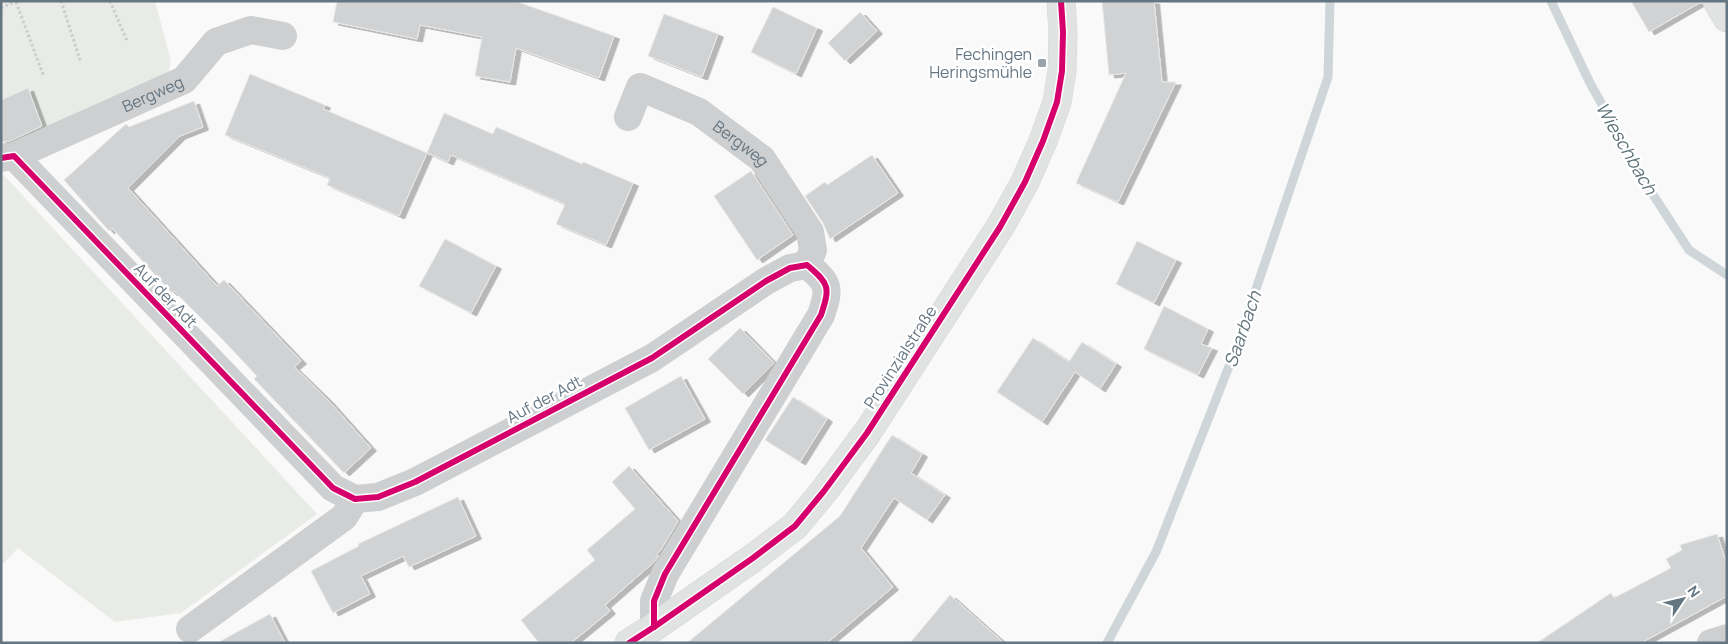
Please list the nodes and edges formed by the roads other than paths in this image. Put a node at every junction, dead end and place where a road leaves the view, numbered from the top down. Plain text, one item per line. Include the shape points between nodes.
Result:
1 (1061, 1) edge
2 (1717, 1) edge
3 (1727, 18) edge
4 (283, 36) dead end
5 (628, 117) dead end
6 (7, 157) edge
7 (807, 265) junction
8 (355, 499) junction
9 (654, 627) junction
10 (190, 629) dead end
11 (1727, 638) edge
12 (628, 643) edge
13 (1711, 643) edge

1 - 9 main road, Provinzialstraße via 1062,71 1057,102 1043,141 1004,219 947,310 866,433 794,526
2 - 3 main road
4 - 6 street, Bergweg via 251,30 216,42 184,80
5 - 7 street, Bergweg via 640,87 698,112 762,159 810,232 813,250
6 - 8 street, Auf der Adt via 332,488
7 - 8 street, Auf der Adt via 790,268 766,282 652,358 415,482 378,497
7 - 9 street via 822,278 828,295 821,315 665,574 654,601
8 - 10 street via 344,517
9 - 12 main road, Provinzialstraße
11 - 13 street

